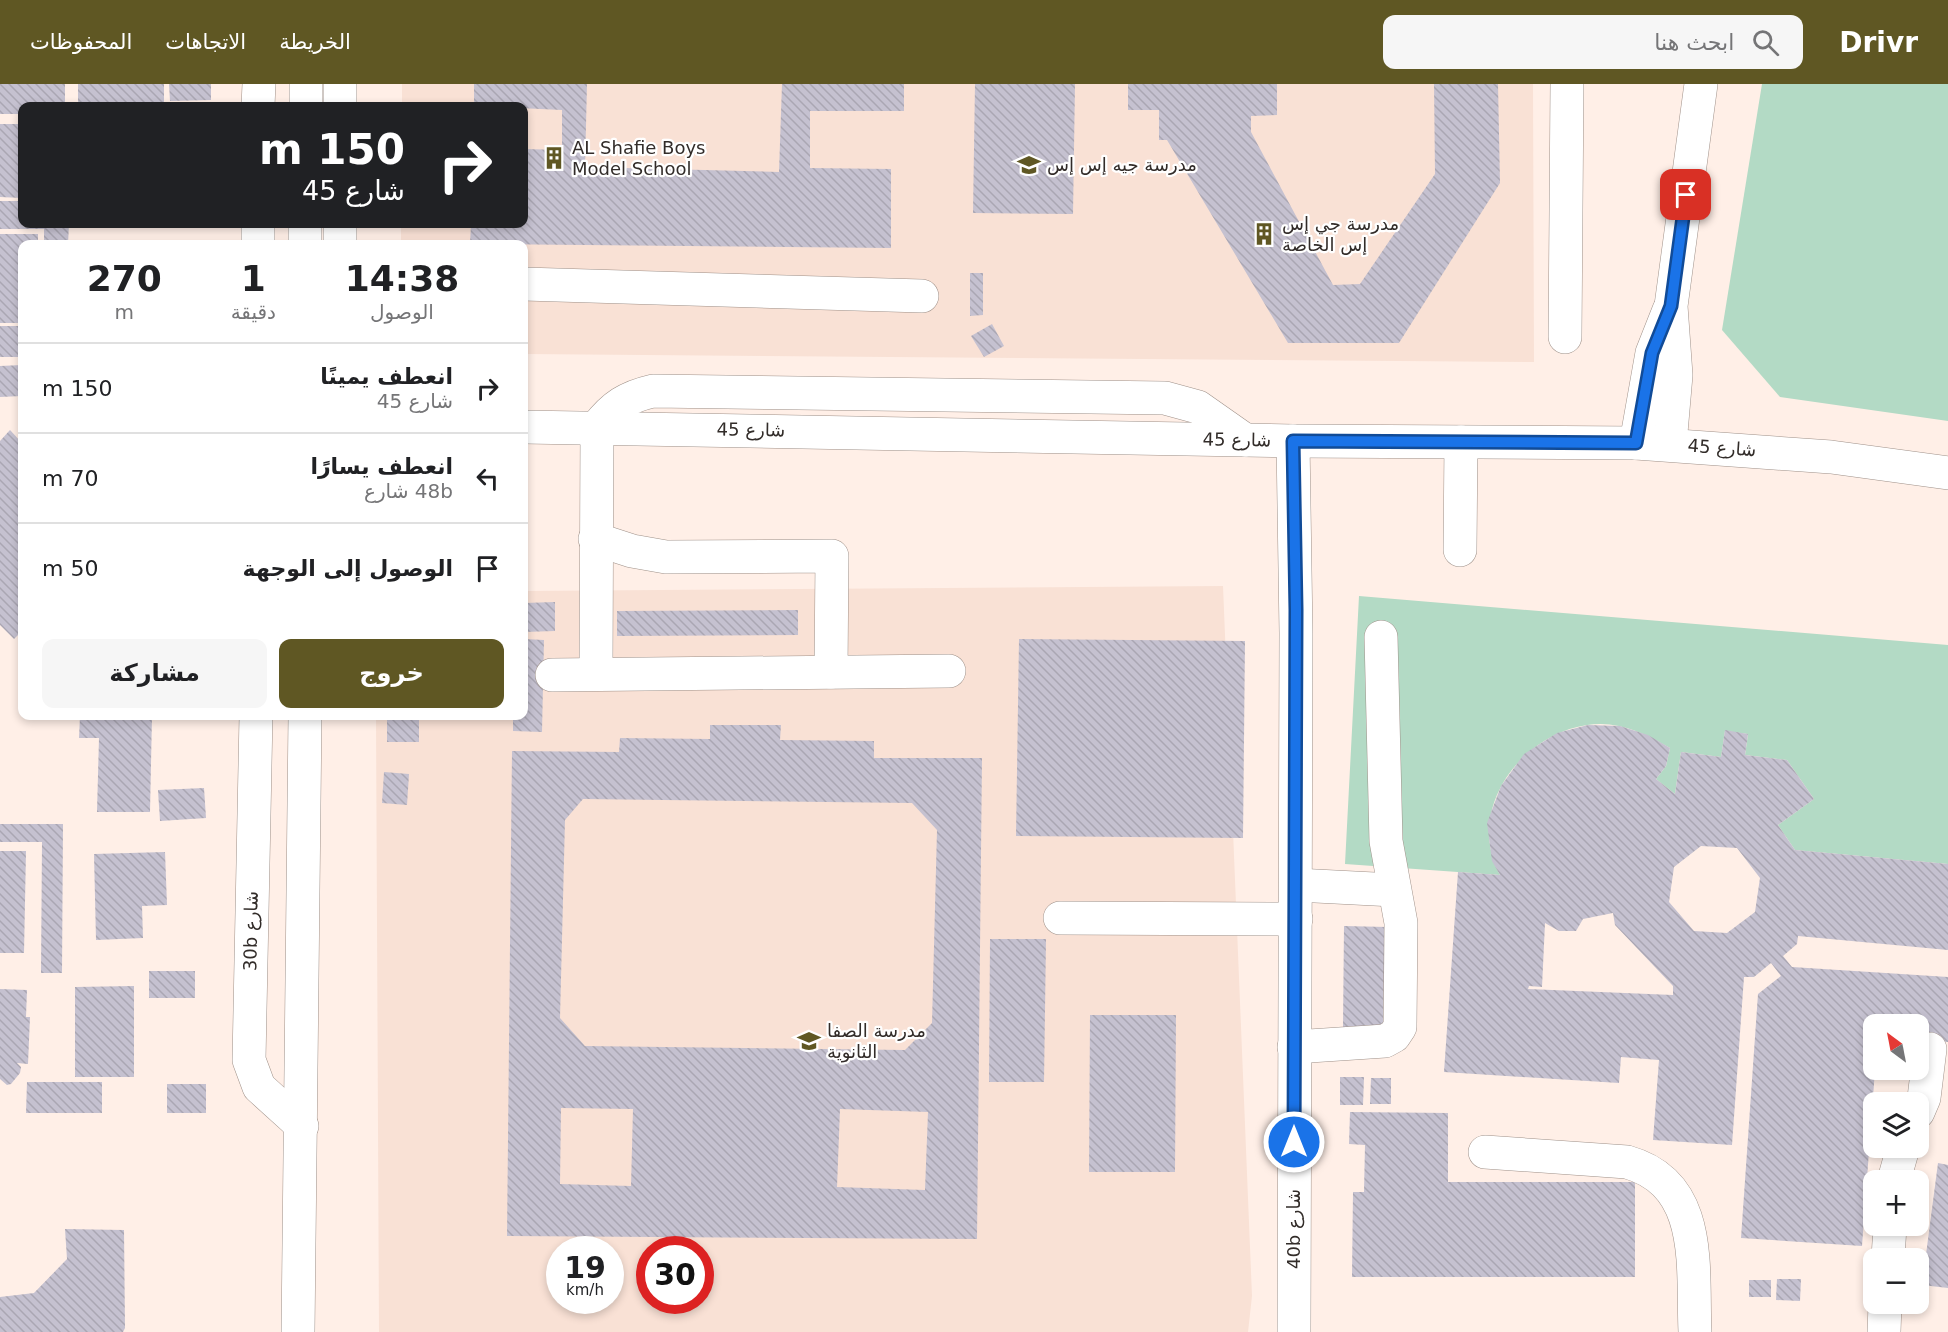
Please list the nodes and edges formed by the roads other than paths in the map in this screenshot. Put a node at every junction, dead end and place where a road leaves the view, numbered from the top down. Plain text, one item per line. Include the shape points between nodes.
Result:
1 (259, 84) edge
2 (306, 84) edge
3 (340, 84) edge
4 (1567, 84) edge
5 (1701, 84) edge
6 (258, 102) edge
7 (306, 102) edge
8 (340, 102) edge
9 (528, 284) edge
10 (922, 296) dead end
11 (1671, 306) junction
12 (1565, 337) dead end
13 (528, 427) edge
14 (597, 427) junction
15 (1293, 441) junction
16 (1461, 442) junction
17 (1636, 443) junction
18 (1670, 444) junction
19 (1948, 473) edge
20 (595, 539) junction
21 (1460, 550) dead end
22 (1381, 637) dead end
23 (949, 671) dead end
24 (831, 672) junction
25 (596, 674) junction
26 (552, 675) dead end
27 (256, 720) edge
28 (305, 720) edge
29 (1296, 885) junction
30 (1394, 890) junction
31 (1060, 918) dead end
32 (1296, 919) junction
33 (1294, 1047) junction
34 (1930, 1049) dead end
35 (1925, 1092) edge
36 (302, 1126) junction
37 (1485, 1152) dead end
38 (1885, 1314) edge
39 (298, 1332) edge
40 (1294, 1332) edge
41 (1695, 1332) edge
42 (1884, 1332) edge

1 - 6 street
2 - 7 street
3 - 8 street
4 - 12 street
5 - 11 street
9 - 10 street
11 - 17 street via 1652,353
11 - 18 street via 1676,375
13 - 14 street, شارع 45
14 - 15 street, شارع 45
14 - 20 street
15 - 16 street, شارع 45
15 - 29 street, 40b شارع
16 - 17 street, شارع 45
16 - 21 street
17 - 18 street, شارع 45
18 - 19 street, شارع 45 via 1830,457
20 - 24 street via 666,557 832,556
20 - 25 street
22 - 30 street via 1386,841
23 - 24 street
24 - 25 street
25 - 26 street
27 - 36 street, 30b شارع via 249,1060 259,1088
28 - 36 street
29 - 30 street
29 - 32 street, 40b شارع
30 - 33 street via 1401,923 1400,1027 1385,1041
31 - 32 street
32 - 33 street, 40b شارع
33 - 40 street, 40b شارع
34 - 35 street
36 - 39 street
37 - 41 street via 1627,1162 1658,1175 1678,1198 1689,1227
38 - 42 street

